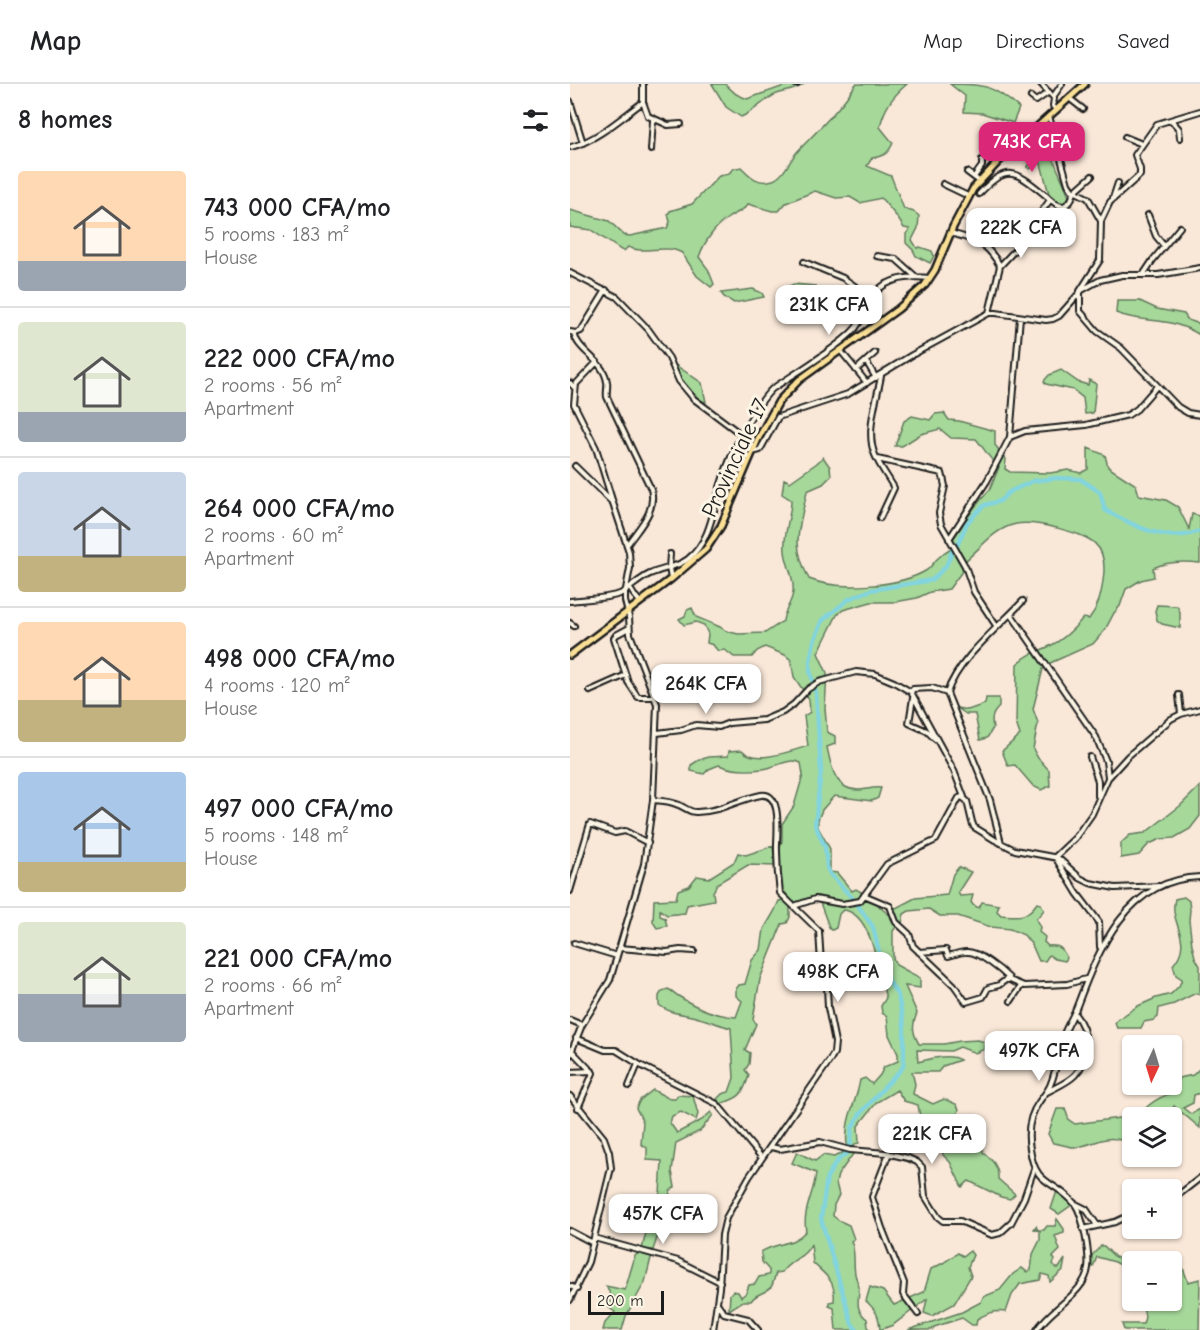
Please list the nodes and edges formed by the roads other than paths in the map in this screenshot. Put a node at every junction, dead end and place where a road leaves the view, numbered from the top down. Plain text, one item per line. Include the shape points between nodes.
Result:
1 (643, 84) edge
2 (1041, 84) edge
3 (1062, 84) edge
4 (1085, 84) edge
5 (1049, 92) junction
6 (1031, 97) dead end
7 (1053, 97) junction
8 (1069, 98) junction
9 (570, 101) edge
10 (643, 102) junction
11 (1083, 109) dead end
12 (1056, 110) junction
13 (1200, 111) edge
14 (1050, 116) junction
15 (653, 120) junction
16 (1172, 121) junction
17 (681, 124) dead end
18 (1125, 137) dead end
19 (1180, 138) dead end
20 (583, 143) junction
21 (1142, 144) junction
22 (571, 147) edge
23 (651, 150) dead end
24 (982, 160) dead end
25 (967, 172) dead end
26 (1092, 176) dead end
27 (976, 179) junction
28 (1118, 183) dead end
29 (943, 184) dead end
30 (1075, 191) junction
31 (979, 194) dead end
32 (968, 196) junction
33 (1113, 199) junction
34 (1050, 200) junction
35 (1148, 215) dead end
36 (1101, 221) junction
37 (1180, 226) dead end
38 (1029, 229) dead end
39 (951, 233) junction
40 (1016, 243) dead end
41 (1164, 246) junction
42 (877, 256) dead end
43 (804, 262) dead end
44 (1000, 266) junction
45 (1200, 267) edge
46 (570, 273) edge
47 (1143, 275) junction
48 (915, 276) junction
49 (930, 278) junction
50 (606, 290) junction
51 (1080, 291) junction
52 (872, 298) junction
53 (989, 313) junction
54 (1020, 317) junction
55 (572, 333) edge
56 (840, 350) junction
57 (874, 353) dead end
58 (866, 361) junction
59 (597, 362) junction
60 (856, 370) junction
61 (879, 376) junction
62 (570, 382) edge
63 (867, 383) junction
64 (1157, 386) junction
65 (575, 388) junction
66 (572, 400) edge
67 (1200, 415) edge
68 (742, 435) junction
69 (1010, 437) junction
70 (752, 452) junction
71 (877, 459) junction
72 (575, 466) dead end
73 (613, 503) junction
74 (880, 518) dead end
75 (949, 539) junction
76 (627, 545) junction
77 (670, 554) dead end
78 (669, 568) junction
79 (671, 579) junction
80 (627, 589) junction
81 (637, 598) junction
82 (570, 601) edge
83 (1023, 601) dead end
84 (628, 611) junction
85 (1011, 614) junction
86 (997, 627) junction
87 (629, 628) junction
88 (570, 655) edge
89 (626, 675) junction
90 (590, 691) dead end
91 (911, 692) junction
92 (947, 693) junction
93 (1179, 695) dead end
94 (655, 697) junction
95 (913, 698) junction
96 (1200, 709) edge
97 (1181, 714) junction
98 (657, 733) junction
99 (938, 742) junction
100 (1090, 758) dead end
101 (1108, 778) junction
102 (964, 797) junction
103 (653, 800) junction
104 (1098, 800) junction
105 (648, 843) junction
106 (1001, 843) junction
107 (1055, 857) junction
108 (1200, 877) edge
109 (1160, 886) junction
110 (570, 891) edge
111 (864, 895) junction
112 (794, 906) junction
113 (574, 943) dead end
114 (620, 948) junction
115 (1100, 950) junction
116 (694, 951) dead end
117 (919, 952) junction
118 (617, 956) junction
119 (1010, 979) junction
120 (1086, 979) junction
121 (1021, 986) junction
122 (1011, 1001) dead end
123 (1074, 1013) junction
124 (570, 1020) edge
125 (582, 1025) junction
126 (576, 1038) junction
127 (571, 1053) edge
128 (638, 1064) junction
129 (592, 1071) junction
130 (570, 1072) edge
131 (629, 1086) dead end
132 (1045, 1093) junction
133 (570, 1096) edge
134 (578, 1108) junction
135 (771, 1147) junction
136 (889, 1153) junction
137 (762, 1158) junction
138 (1034, 1168) junction
139 (1200, 1178) edge
140 (1182, 1192) edge
141 (1076, 1204) junction
142 (1122, 1219) edge
143 (1097, 1225) junction
144 (1083, 1228) junction
145 (570, 1230) edge
146 (593, 1240) junction
147 (720, 1282) junction
148 (570, 1286) edge
149 (576, 1289) junction
150 (570, 1299) edge
151 (717, 1303) junction
152 (918, 1314) dead end
153 (713, 1330) edge
154 (758, 1330) edge
155 (1037, 1330) edge

1 - 10 street
2 - 5 street
3 - 7 street
4 - 8 main road, Provinciale 17
5 - 6 street via 1036,100
5 - 7 street
7 - 12 street
8 - 11 street
8 - 12 main road, Provinciale 17
9 - 20 street
10 - 15 street
10 - 20 street
12 - 14 main road, Provinciale 17
13 - 16 street
14 - 27 main road, Provinciale 17
14 - 30 street via 1068,184
15 - 17 street
15 - 23 street
16 - 19 street
16 - 21 street via 1156,124
18 - 21 street
20 - 22 street
21 - 33 street via 1135,159 1140,175
24 - 27 street
25 - 27 street
26 - 30 street
27 - 32 main road, Provinciale 17
28 - 33 street
29 - 32 street
30 - 34 street via 1064,206
30 - 36 street via 1088,198
31 - 34 street via 1000,175 1011,173
32 - 39 main road, Provinciale 17
33 - 36 street
34 - 38 street
35 - 41 street
36 - 51 street via 1100,260
37 - 41 street
39 - 44 street via 983,243
39 - 49 main road, Provinciale 17
40 - 44 street via 1016,249
41 - 47 street
42 - 48 street via 900,261
43 - 52 street via 843,278
44 - 53 street
45 - 47 street
46 - 50 street
47 - 51 street via 1111,277
48 - 49 street
48 - 52 street via 897,278
49 - 56 main road, Provinciale 17 via 906,303
50 - 55 street via 581,331
50 - 68 street via 648,329 694,399
51 - 54 street via 1053,319
51 - 64 street via 1078,307 1084,318 1121,348
52 - 68 street via 850,334 767,394
53 - 54 street
53 - 61 street
54 - 69 street
55 - 59 street
56 - 60 street
56 - 70 main road, Provinciale 17 via 788,390 771,413
57 - 58 street
58 - 60 street
58 - 61 street
59 - 65 street
59 - 76 street via 608,382 607,396 653,497 650,510
60 - 63 street
61 - 63 street
61 - 71 street via 872,440
62 - 65 street
63 - 70 street via 841,397 778,417 760,450
64 - 67 street via 1183,411
64 - 69 street via 1128,415 1025,431
65 - 66 street
66 - 73 street via 596,448
68 - 78 street via 722,479 713,516 699,548 688,559
69 - 75 street
70 - 79 main road, Provinciale 17 via 716,535 701,554
71 - 74 street via 894,488
71 - 75 street via 942,473 945,486 939,517
72 - 73 street
73 - 76 street
75 - 86 street via 974,592
76 - 80 street
77 - 78 street
78 - 79 street
78 - 80 street via 651,573
79 - 81 main road, Provinciale 17
80 - 81 street
80 - 82 street via 615,595
80 - 84 street
81 - 84 main road, Provinciale 17
83 - 85 street
84 - 87 street
84 - 88 main road, Provinciale 17
85 - 86 street
85 - 101 street via 1096,737
86 - 92 street via 961,669
87 - 89 street via 614,638
87 - 94 street
89 - 90 street
89 - 94 street via 635,695
91 - 92 street via 913,688 927,687
91 - 95 street
91 - 98 street via 881,676 849,673 819,682 785,710 764,720 719,727 696,725
92 - 106 street via 990,800
93 - 97 street
94 - 98 street
95 - 99 street
95 - 99 street via 909,723 927,731
96 - 97 street
97 - 101 street via 1159,728
98 - 103 street
99 - 102 street
100 - 104 street via 1098,781
101 - 104 street
102 - 106 street via 974,827
102 - 111 street via 959,798 936,840 887,864
103 - 105 street
103 - 112 street via 672,802 697,812 759,796 770,797 777,813 780,893
104 - 107 street via 1075,838
105 - 110 street via 625,831 615,833 590,824
105 - 114 street
106 - 107 street via 1022,852
107 - 109 street via 1090,883 1119,888
107 - 115 street via 1099,922
108 - 109 street
109 - 115 street via 1121,917
111 - 112 street via 850,904 817,899
111 - 117 street via 890,906 896,922 908,932
112 - 135 street via 819,931 835,1047
113 - 118 street
114 - 116 street
114 - 118 street
115 - 120 street
117 - 119 street via 944,950 948,956 971,952
117 - 119 street via 966,1002 981,998 988,988
118 - 125 street via 610,980
119 - 121 street
120 - 121 street
120 - 123 street
121 - 122 street
123 - 132 street via 1062,1037 1052,1083
123 - 132 street via 1085,1039 1083,1062 1072,1077
124 - 125 street
125 - 126 street
126 - 127 street
126 - 128 street via 605,1050 616,1050
127 - 129 street
128 - 131 street
128 - 137 street via 717,1104
129 - 130 street
129 - 134 street via 594,1075
132 - 138 street via 1029,1126
133 - 134 street
134 - 146 street via 601,1134 611,1168
135 - 136 street via 820,1142 850,1150
135 - 137 street
136 - 138 street via 922,1167 924,1196 938,1217 960,1221 992,1235 1011,1223
136 - 152 street via 872,1197 904,1283 903,1294
137 - 147 street via 738,1193 724,1223
138 - 141 street via 1041,1178
139 - 140 street
141 - 143 street via 1086,1209
141 - 144 street
142 - 143 street
143 - 144 street
144 - 155 street via 1089,1268 1084,1281
145 - 146 street
146 - 147 street via 678,1261
146 - 149 street
147 - 151 street
148 - 149 street
149 - 150 street
151 - 153 street
151 - 154 street via 724,1313 748,1319

